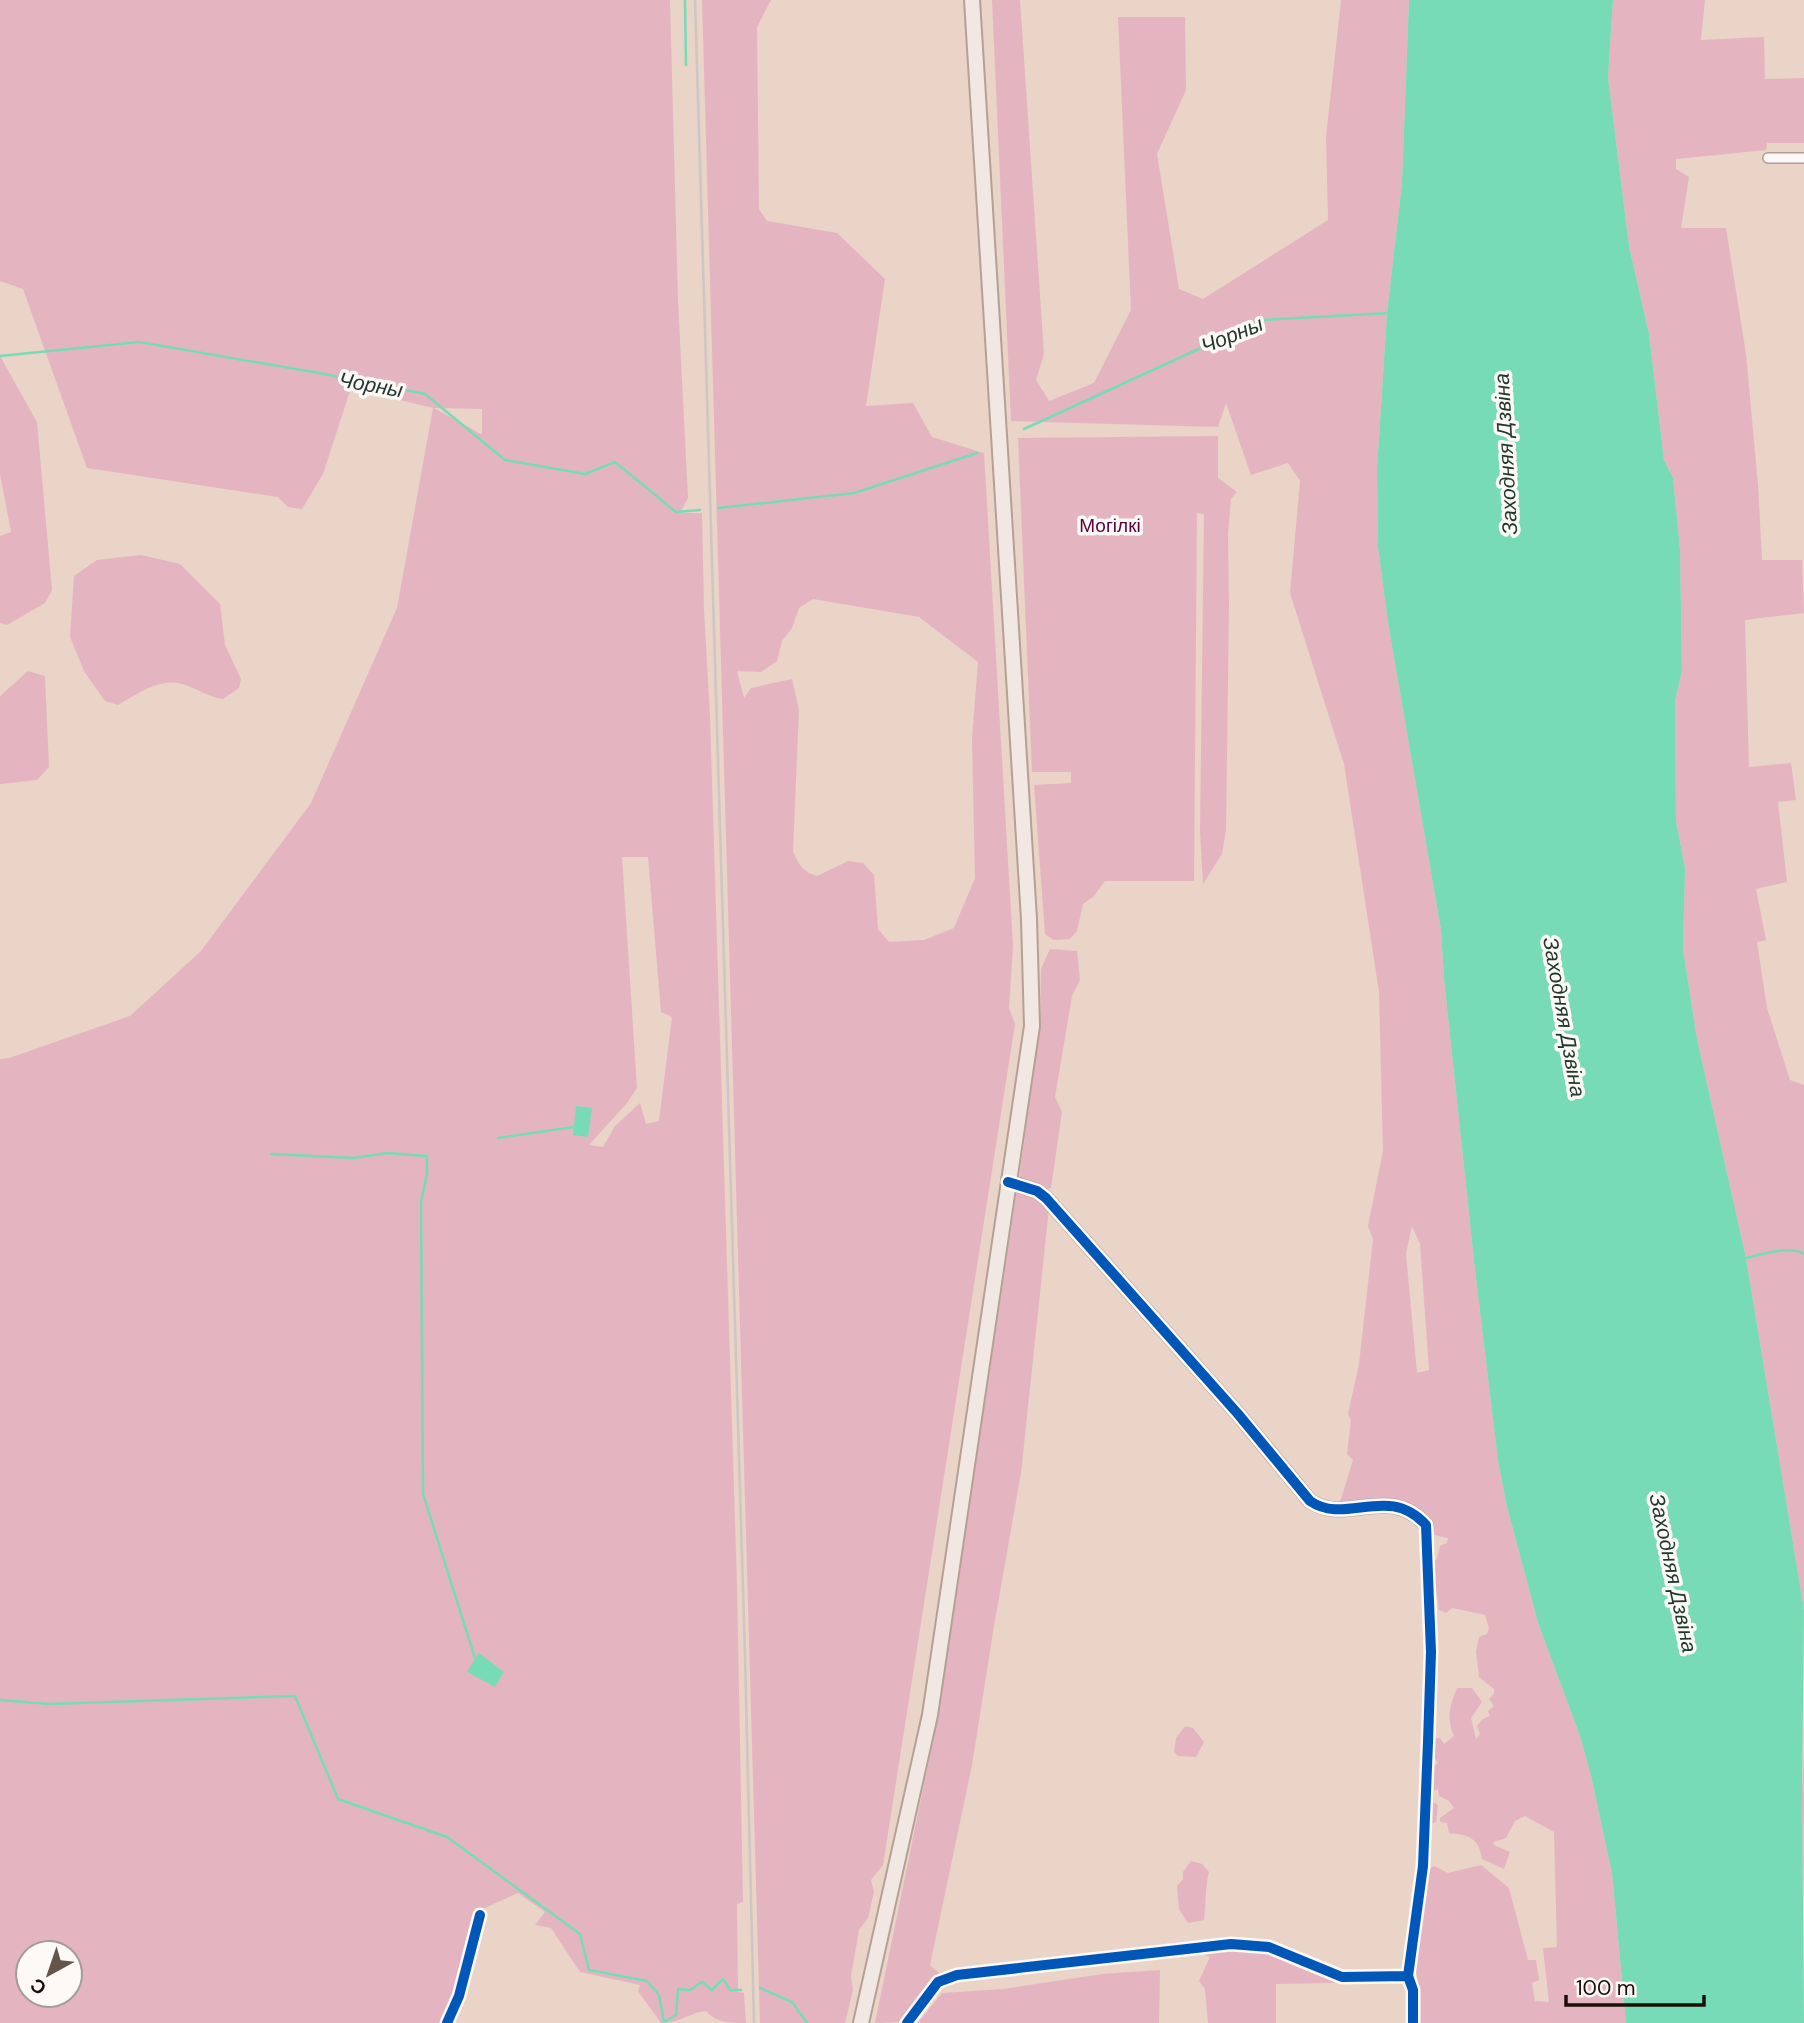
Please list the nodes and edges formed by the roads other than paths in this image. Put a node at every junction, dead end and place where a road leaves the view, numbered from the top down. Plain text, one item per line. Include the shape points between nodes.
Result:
1 (972, 0) edge
2 (1769, 158) dead end
3 (1804, 158) edge
4 (1008, 1182) junction
5 (1426, 1525) joint
6 (480, 1915) dead end
7 (1408, 1976) junction
8 (447, 2023) edge
9 (862, 2023) edge
10 (907, 2023) edge
11 (1413, 2023) edge

1 - 4 main road via 1029,919 1032,1026
2 - 3 street
4 - 5 street via 1046,1198 1310,1502 1335,1510 1381,1504 1398,1507
4 - 9 main road via 930,1715
5 - 7 street via 1431,1652 1428,1742 1423,1866
6 - 8 street via 459,1996
7 - 10 street via 1342,1977 1269,1947 1231,1944 957,1975 938,1982
7 - 11 street

